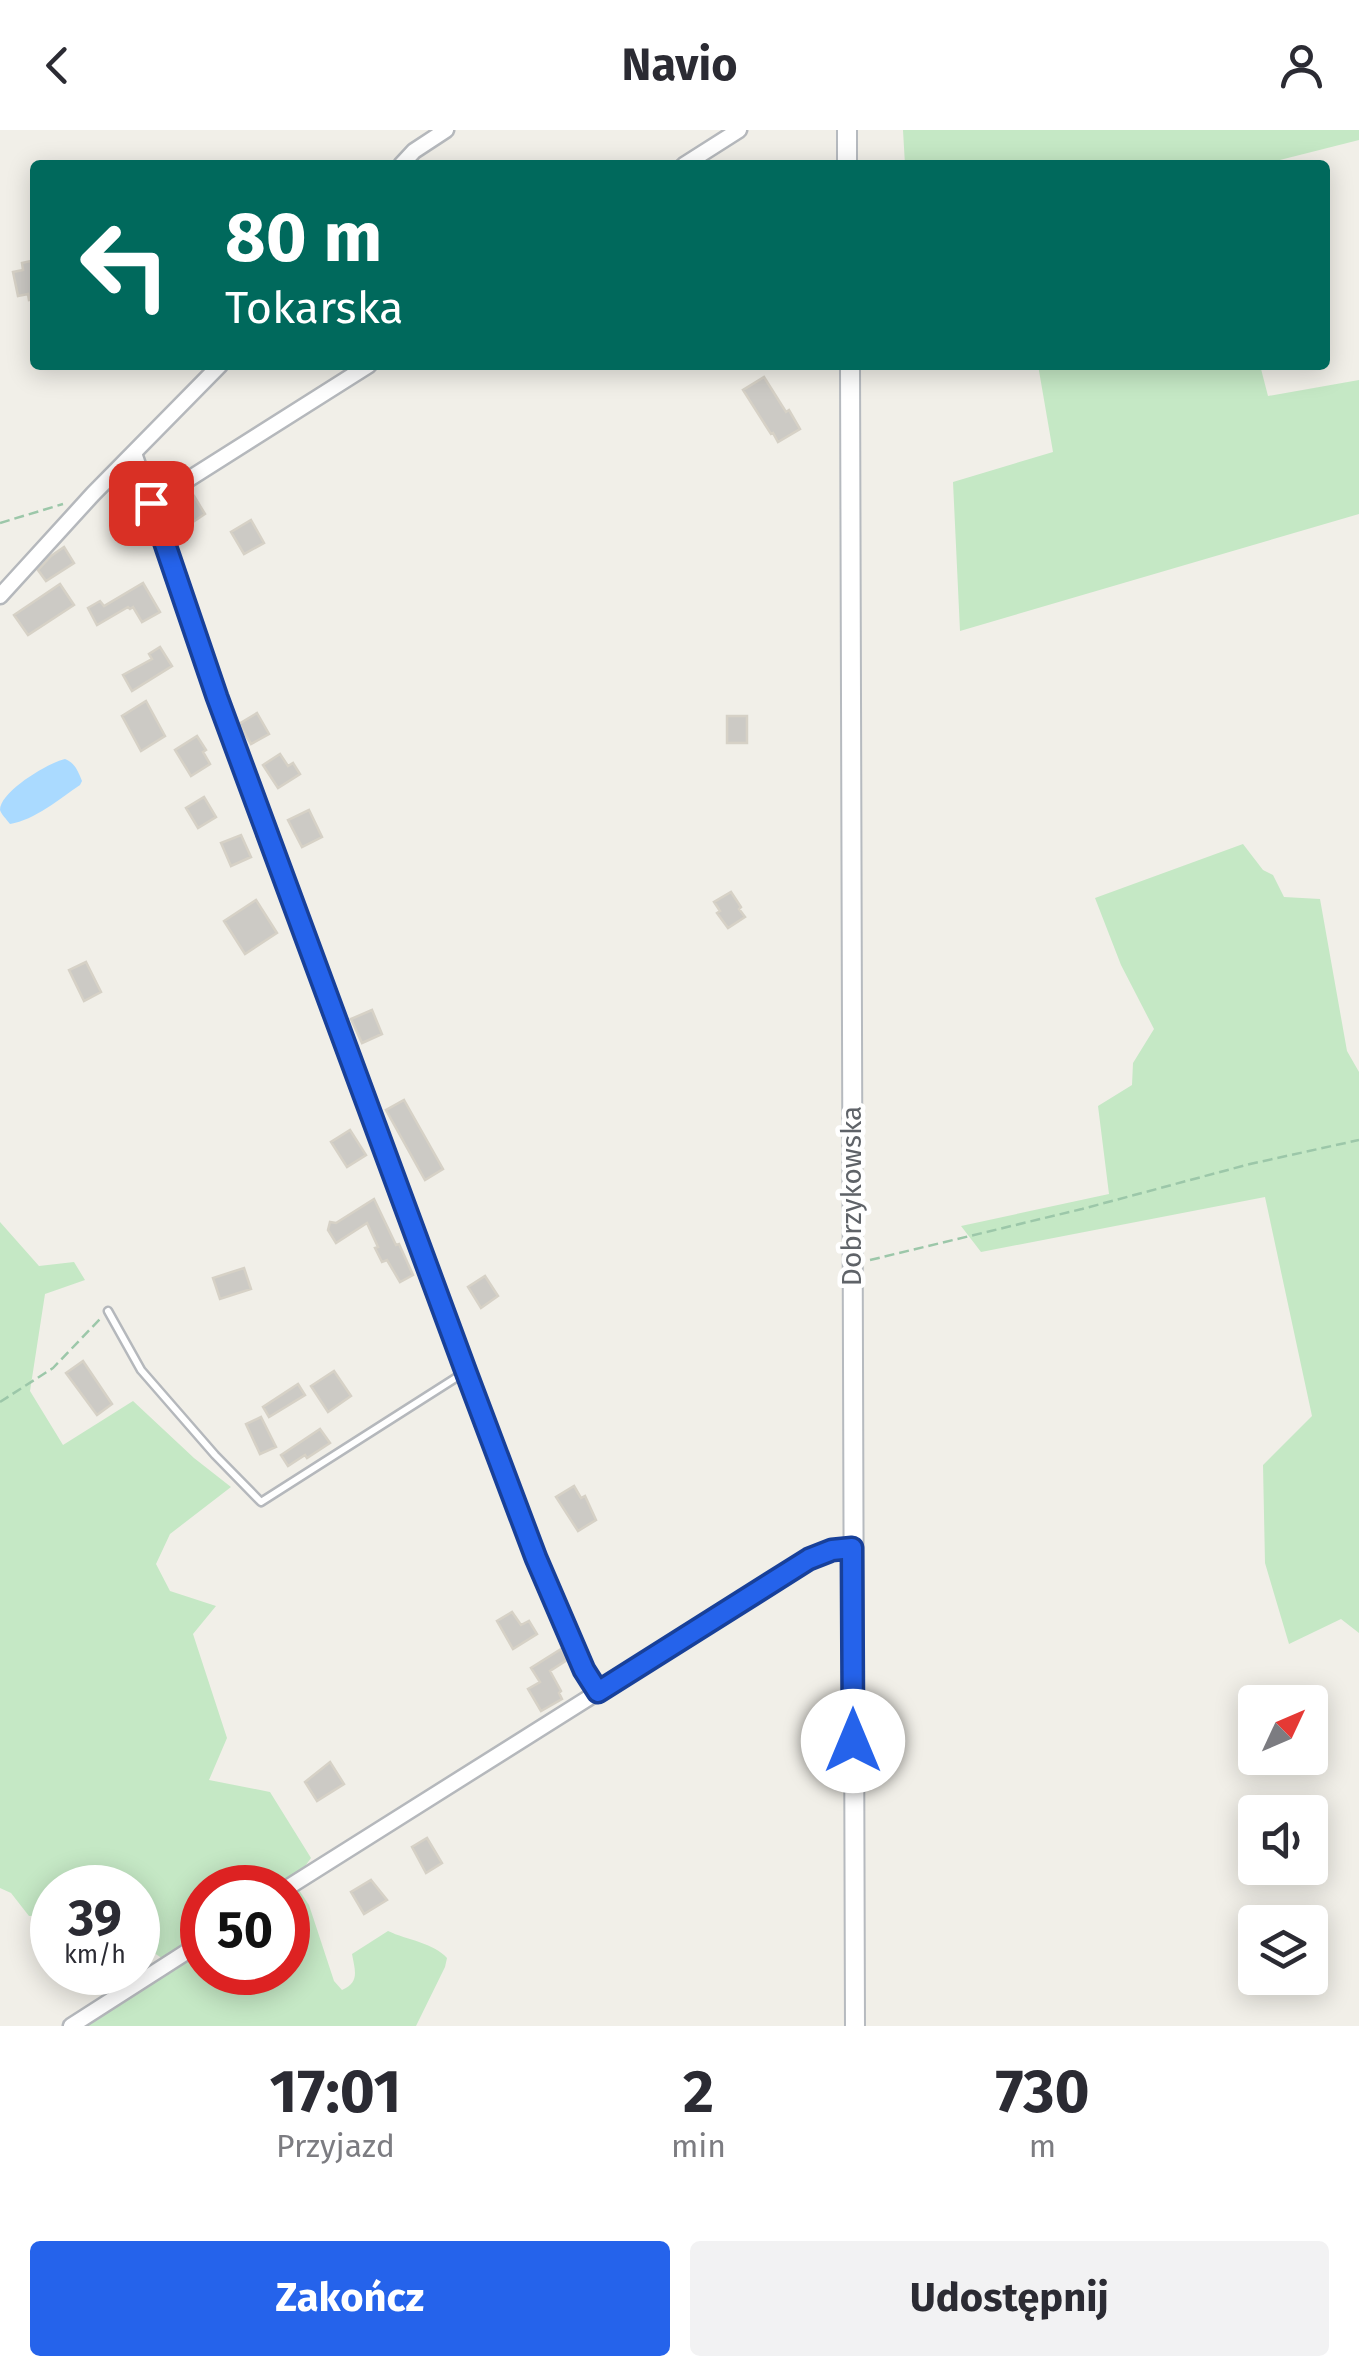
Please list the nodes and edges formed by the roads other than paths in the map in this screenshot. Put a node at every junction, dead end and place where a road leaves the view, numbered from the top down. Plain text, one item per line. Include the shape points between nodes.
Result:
1 (446, 130) edge
2 (739, 130) edge
3 (847, 130) edge
4 (406, 160) edge
5 (692, 160) edge
6 (847, 160) edge
7 (215, 370) edge
8 (361, 370) edge
9 (850, 370) edge
10 (134, 453) junction
11 (151, 503) junction
12 (0, 596) edge
13 (108, 1311) road end
14 (466, 1372) junction
15 (852, 1548) junction
16 (598, 1692) junction
17 (310, 1874) edge
18 (180, 1956) edge
19 (72, 2026) edge
20 (855, 2026) edge

1 - 4 street
2 - 5 street
3 - 6 main road
7 - 10 street
8 - 11 street
9 - 15 main road, Dobrzykowska
10 - 11 street
10 - 12 street
11 - 14 street
13 - 14 lane via 141,1370 261,1502
14 - 16 street via 536,1558
15 - 16 street via 809,1559
15 - 20 main road, Dobrzykowska
16 - 17 street
18 - 19 street

